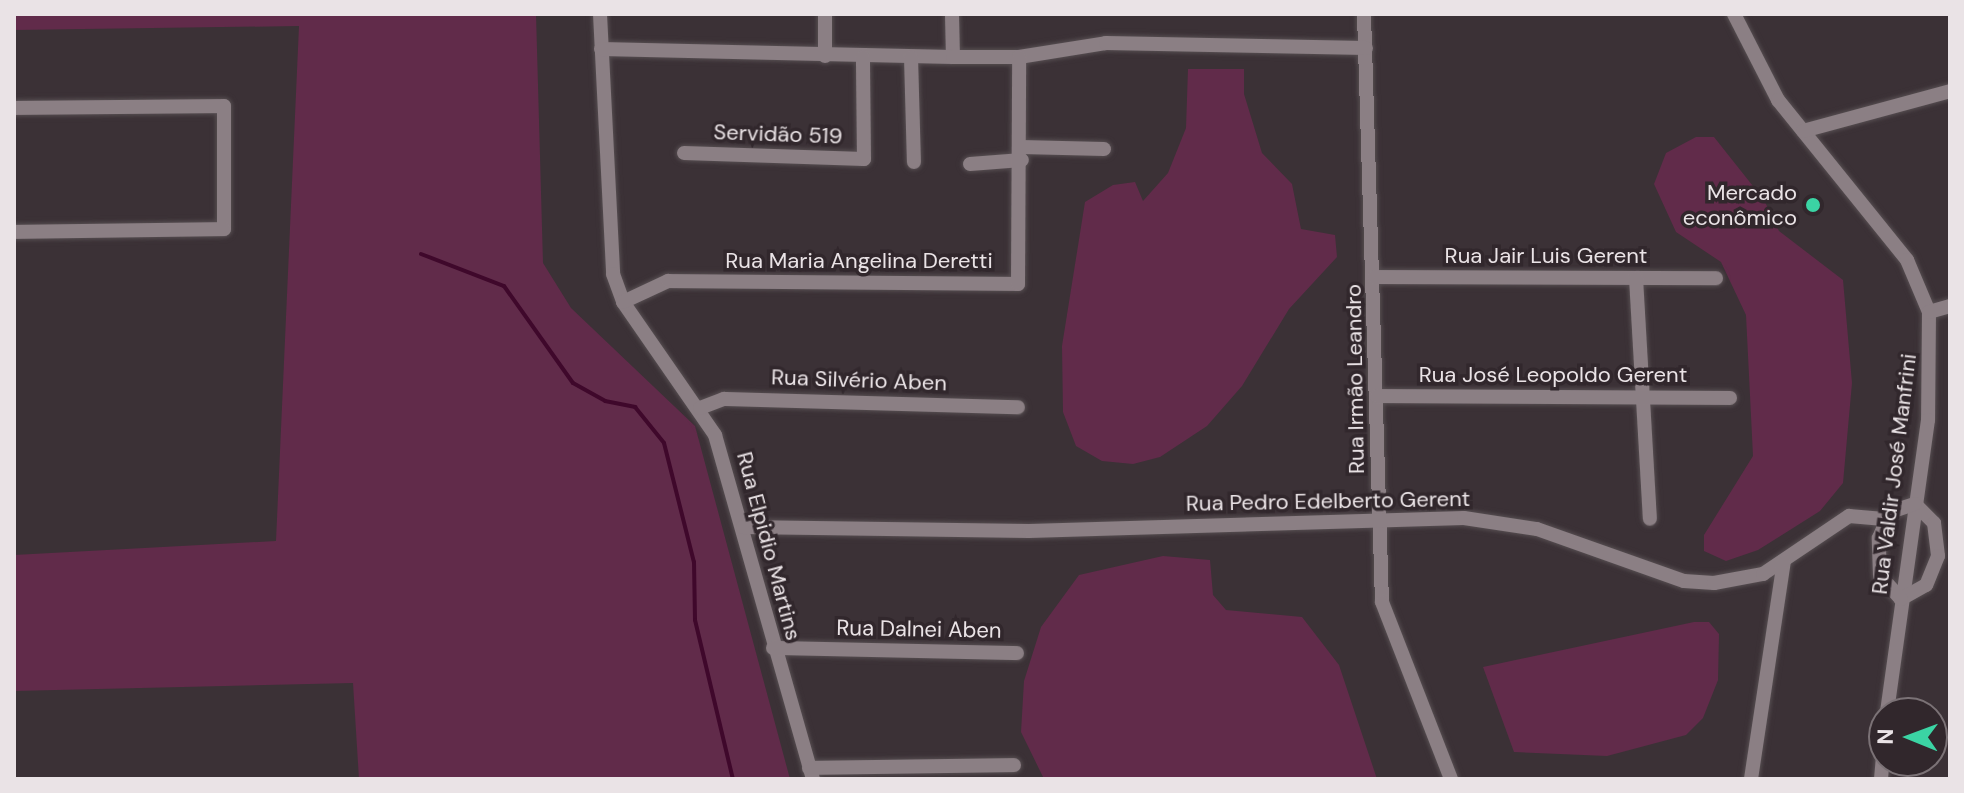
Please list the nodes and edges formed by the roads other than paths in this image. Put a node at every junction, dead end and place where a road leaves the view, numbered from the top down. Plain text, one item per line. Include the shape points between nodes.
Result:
1 (600, 14) edge
2 (825, 14) edge
3 (952, 14) edge
4 (1364, 14) edge
5 (1734, 14) edge
6 (1366, 48) junction
7 (601, 49) junction
8 (825, 56) junction
9 (863, 57) junction
10 (911, 57) junction
11 (953, 57) junction
12 (1019, 57) junction
13 (1950, 91) edge
14 (14, 108) edge
15 (1803, 131) junction
16 (1104, 149) dead end
17 (684, 153) dead end
18 (1022, 154) junction
19 (914, 162) dead end
20 (970, 164) dead end
21 (14, 232) edge
22 (1375, 277) junction
23 (1636, 278) junction
24 (1716, 278) dead end
25 (623, 302) junction
26 (1950, 306) edge
27 (1929, 312) junction
28 (1377, 396) junction
29 (1643, 398) junction
30 (1730, 398) dead end
31 (1018, 407) dead end
32 (700, 408) junction
33 (1915, 504) junction
34 (1379, 519) junction
35 (1650, 519) dead end
36 (1884, 519) junction
37 (743, 527) junction
38 (1784, 561) junction
39 (1901, 599) junction
40 (773, 648) junction
41 (1017, 653) dead end
42 (1889, 697) edge
43 (1014, 765) dead end
44 (811, 774) edge
45 (1451, 779) edge
46 (1751, 779) edge

1 - 7 street, Rua Elpidio Martins
2 - 8 street
3 - 11 street
4 - 6 street, Rua Irmão Leandro
5 - 15 street, Rua Valdir José Manfrini via 1758,68
6 - 12 street via 1106,43
6 - 22 street, Rua Irmão Leandro
7 - 8 street
7 - 25 street, Rua Elpidio Martins via 608,241
8 - 9 street
9 - 10 street
9 - 17 street, Servidão 519 via 864,159
10 - 11 street
10 - 19 street
11 - 12 street
12 - 18 street
13 - 15 street
14 - 21 street via 224,106 224,229
15 - 27 street, Rua Valdir José Manfrini via 1907,260
16 - 18 street
18 - 20 street
18 - 25 street, Rua Maria Angelina Deretti via 1018,284 668,281
22 - 23 street, Rua Jair Luis Gerent
22 - 28 street, Rua Irmão Leandro
23 - 24 street, Rua Jair Luis Gerent
23 - 29 street
25 - 32 street, Rua Elpidio Martins
26 - 27 street
27 - 33 street, Rua Valdir José Manfrini via 1933,359
28 - 29 street, Rua José Leopoldo Gerent
28 - 34 street, Rua Irmão Leandro
29 - 30 street, Rua José Leopoldo Gerent
29 - 35 street
31 - 32 street, Rua Silvério Aben via 724,399
32 - 37 street, Rua Elpidio Martins via 725,458
33 - 36 street
33 - 39 street, Rua Valdir José Manfrini
33 - 39 street via 1934,523 1937,566 1920,591
34 - 37 street, Rua Pedro Edelberto Gerent via 1029,531
34 - 38 street, Rua Pedro Edelberto Gerent via 1464,518 1537,529 1684,581 1737,582
34 - 45 street, Rua Irmão Leandro via 1382,602
36 - 38 street, Rua Pedro Edelberto Gerent via 1849,516
36 - 39 street via 1880,576
37 - 40 street, Rua Elpidio Martins
38 - 46 street
39 - 42 street, Rua Valdir José Manfrini
40 - 41 street, Rua Dalnei Aben
40 - 44 street, Rua Elpidio Martins
43 - 44 street

